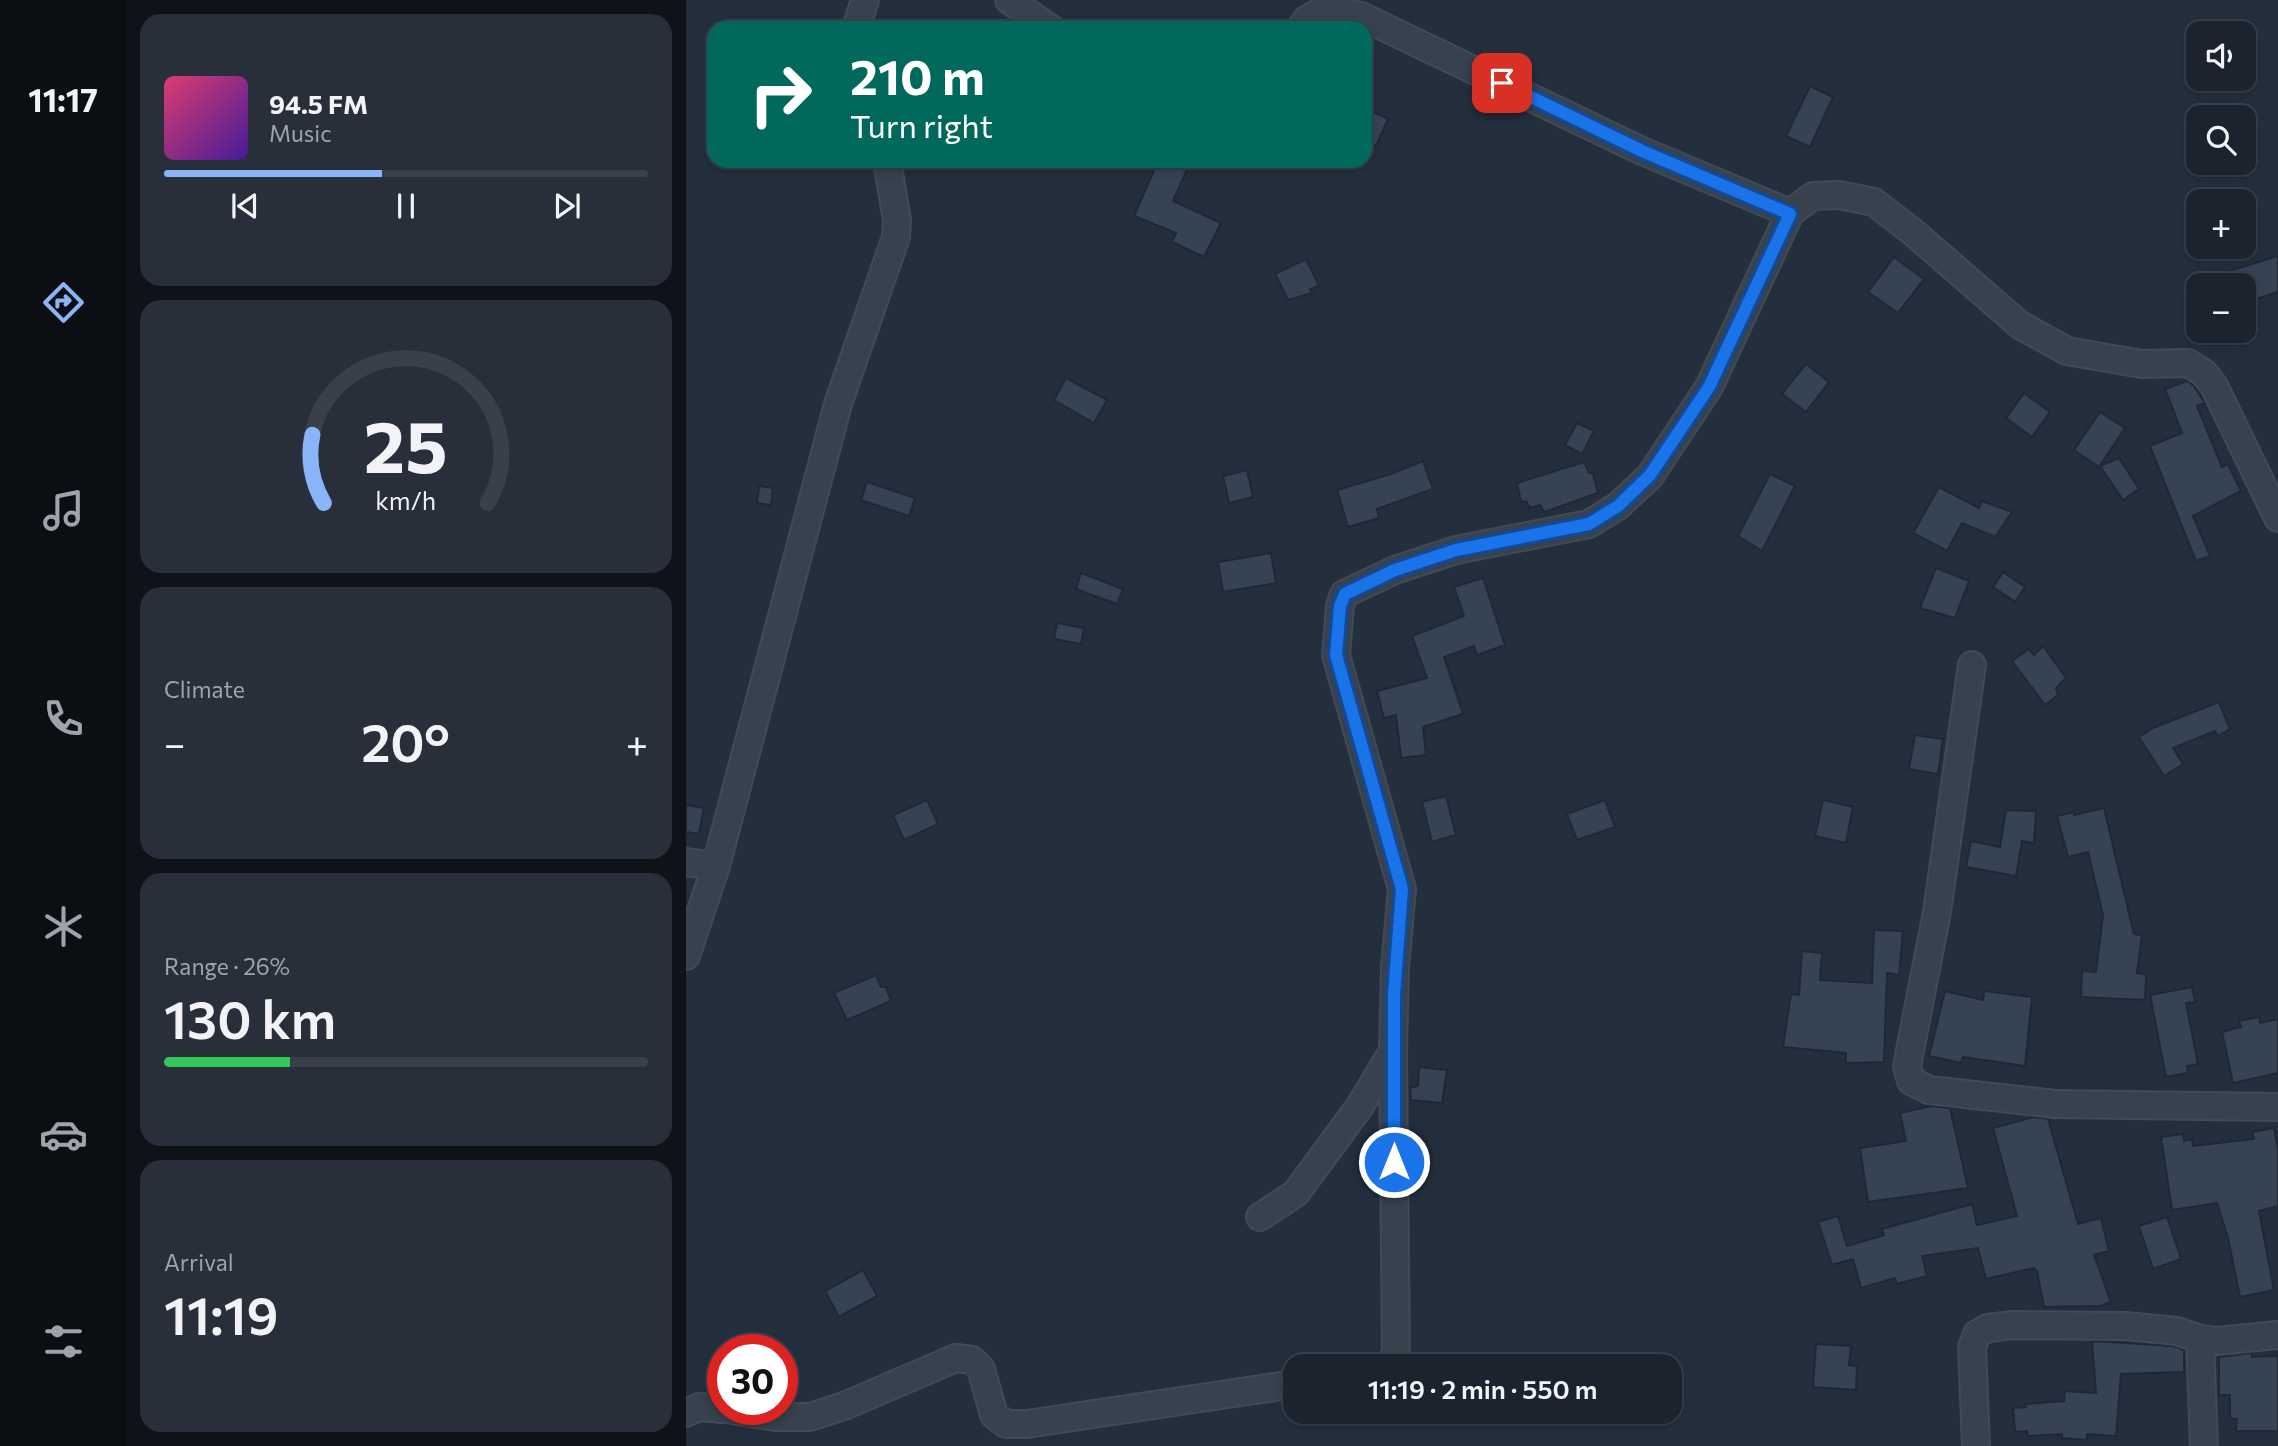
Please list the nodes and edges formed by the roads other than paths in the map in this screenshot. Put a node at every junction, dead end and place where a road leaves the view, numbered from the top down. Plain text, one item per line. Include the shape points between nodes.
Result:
1 (865, 0) edge
2 (1009, 0) edge
3 (858, 21) edge
4 (1040, 21) edge
5 (1305, 21) edge
6 (1371, 21) edge
7 (1372, 21) edge
8 (888, 168) edge
9 (1790, 214) junction
10 (2278, 518) edge
11 (1972, 665) dead end
12 (686, 862) edge
13 (716, 866) junction
14 (686, 956) edge
15 (1393, 1051) junction
16 (2278, 1107) edge
17 (1260, 1217) dead end
18 (2278, 1335) edge
19 (2200, 1339) junction
20 (1396, 1354) edge
21 (1283, 1386) edge
22 (707, 1408) edge
23 (686, 1413) edge
24 (798, 1417) edge
25 (1976, 1446) edge
26 (2204, 1446) edge

1 - 3 street
2 - 4 street
5 - 6 street via 1325,9
7 - 9 street via 1642,151
8 - 13 street via 897,220 895,237 838,404
9 - 10 street via 1813,196 1839,195 1874,202 2020,325 2067,351 2142,364 2188,363 2214,386
9 - 15 street via 1709,387 1650,475 1618,506 1589,524 1456,550 1395,570 1345,594 1336,655 1402,889
11 - 16 street via 1937,912 1907,1066 1911,1081 1929,1090 2055,1104
12 - 13 street
13 - 14 street
15 - 17 street via 1360,1106 1296,1193
15 - 20 street
18 - 19 street
19 - 25 street via 2177,1331 2126,1326 1988,1328 1978,1334 1972,1347
19 - 26 street
21 - 24 street via 1006,1424 994,1415 981,1369 972,1360 956,1358 844,1406
22 - 23 street

